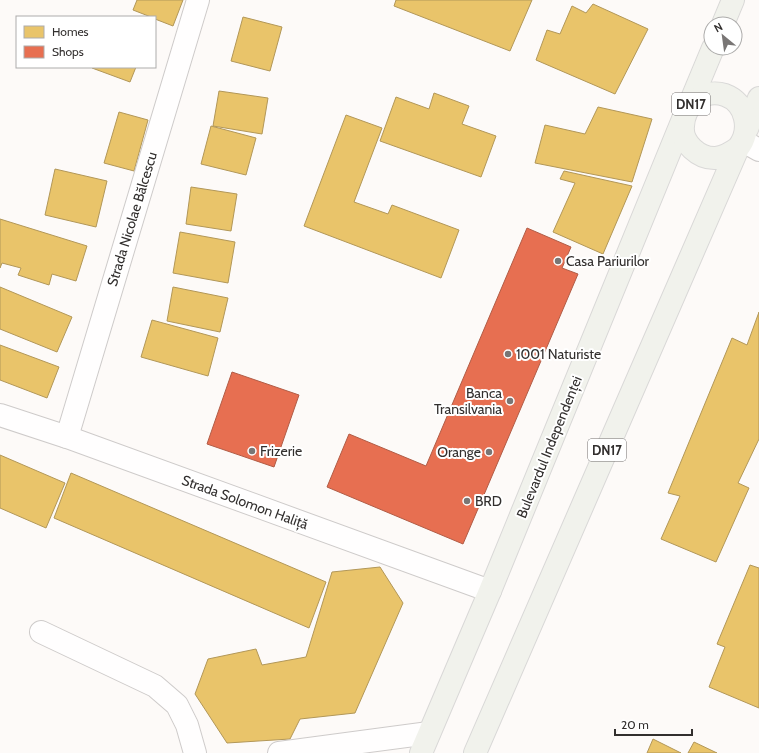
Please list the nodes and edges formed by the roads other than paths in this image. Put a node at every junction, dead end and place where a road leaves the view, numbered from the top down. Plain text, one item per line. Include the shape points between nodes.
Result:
1 (198, 0) edge
2 (733, 0) edge
3 (726, 16) edge
4 (710, 56) edge
5 (759, 98) edge
6 (685, 114) junction
7 (747, 142) edge
8 (0, 415) edge
9 (67, 437) junction
10 (490, 590) junction
11 (40, 632) dead end
12 (429, 733) junction
13 (195, 753) edge
14 (279, 753) edge
15 (421, 753) edge
16 (475, 753) edge

1 - 9 street, Strada Nicolae Bălcescu
2 - 3 main road
4 - 6 main road, Bulevardul Independenței / DN17
5 - 7 main road, DN17
6 - 7 main road, Bulevardul Independenței / DN17 via 682,130 686,142 694,151 705,157 728,155
6 - 7 main road, Bulevardul Independenței / DN17 via 694,100 704,95 725,95 742,108 746,118
6 - 10 main road, Bulevardul Independenței / DN17
7 - 16 main road, DN17
8 - 9 street, Strada Solomon Haliță
9 - 10 street, Strada Solomon Haliță
10 - 12 main road, Bulevardul Independenței / DN17
11 - 13 street via 155,686 177,705 187,724
12 - 14 street
12 - 15 main road, Bulevardul Independenței / DN17

